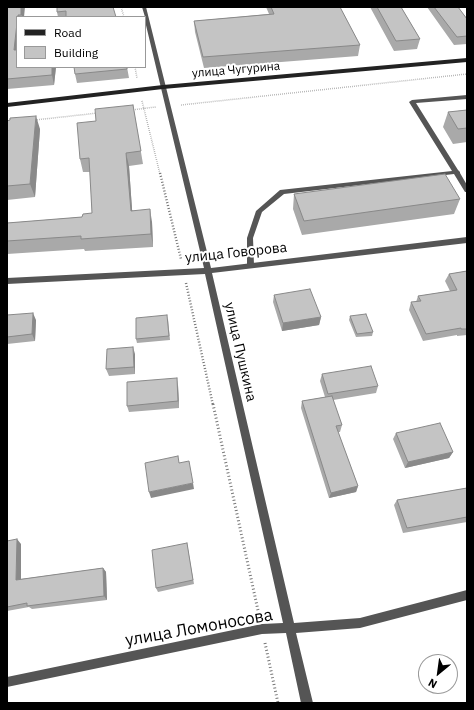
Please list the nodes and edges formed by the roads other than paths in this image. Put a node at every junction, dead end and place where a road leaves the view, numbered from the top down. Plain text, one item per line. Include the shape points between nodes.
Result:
1 (144, 7) edge
2 (467, 60) edge
3 (163, 87) junction
4 (467, 97) edge
5 (7, 105) edge
6 (457, 172) junction
7 (467, 190) edge
8 (467, 240) edge
9 (250, 265) junction
10 (208, 271) junction
11 (7, 281) edge
12 (467, 595) edge
13 (291, 628) junction
14 (7, 682) edge
15 (307, 703) edge

1 - 3 street, улица Пушкина
2 - 3 street, улица Чугурина
3 - 5 street, улица Чугурина
3 - 10 street, улица Пушкина
4 - 6 street via 412,102
6 - 7 street
6 - 9 street via 282,192 259,211 250,238
8 - 9 street, улица Говорова
9 - 10 street, улица Говорова
10 - 11 street, улица Говорова
10 - 13 street, улица Пушкина
12 - 13 street, улица Ломоносова via 360,622
13 - 14 street, улица Ломоносова via 262,629
13 - 15 street, улица Пушкина

